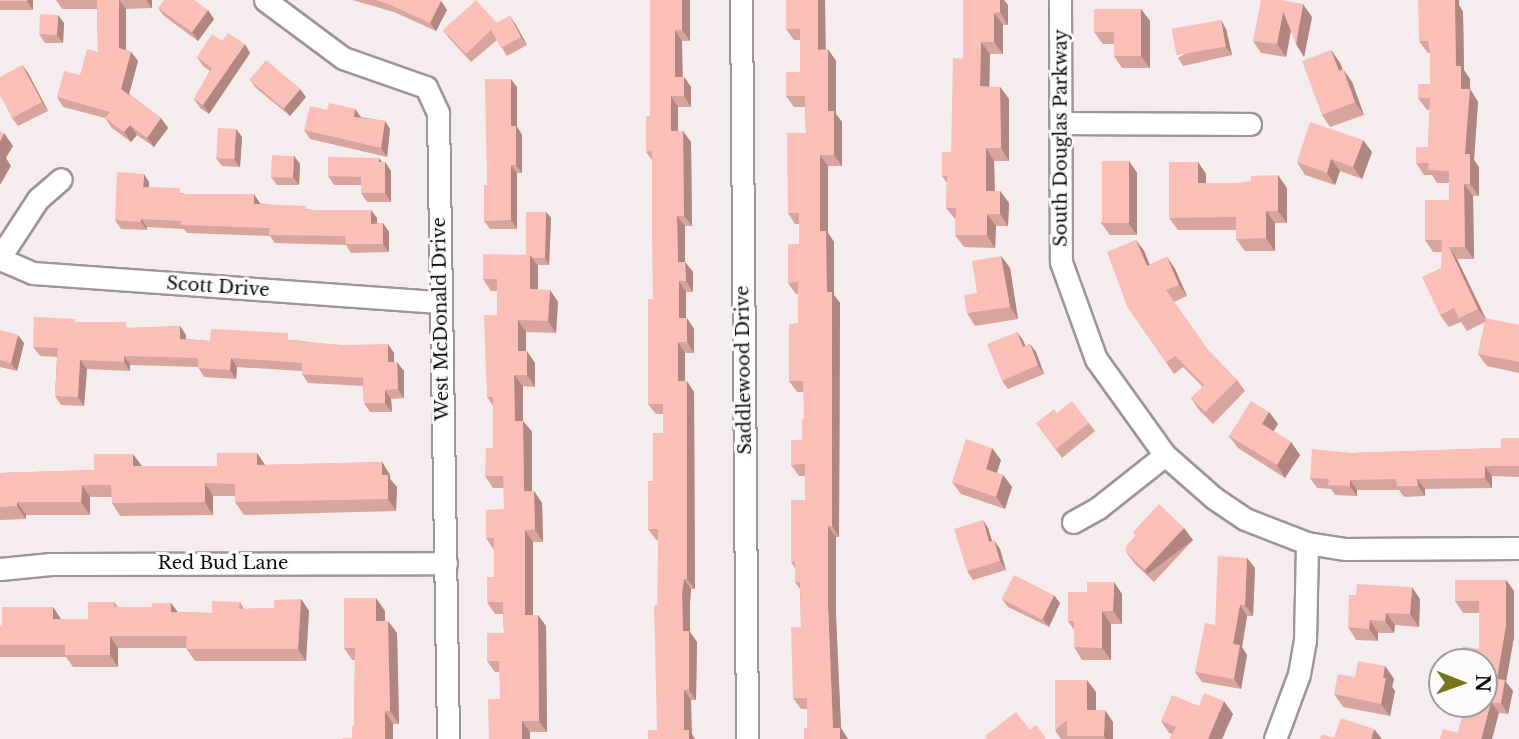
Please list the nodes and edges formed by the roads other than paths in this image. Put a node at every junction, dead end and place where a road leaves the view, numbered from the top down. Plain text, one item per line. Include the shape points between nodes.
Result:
1 (265, 0) edge
2 (740, 0) edge
3 (1060, 0) edge
4 (1062, 123) junction
5 (1250, 124) dead end
6 (61, 179) dead end
7 (0, 258) edge
8 (439, 302) junction
9 (1165, 454) junction
10 (1073, 522) dead end
11 (1307, 543) junction
12 (1519, 548) edge
13 (446, 563) junction
14 (0, 569) edge
15 (448, 739) edge
16 (747, 739) edge
17 (1275, 739) edge

1 - 8 street, West McDonald Drive via 343,58 426,87 439,113
2 - 16 street, Saddlewood Drive
3 - 4 street, South Douglas Parkway
4 - 5 street
4 - 9 street, South Douglas Parkway via 1062,262 1096,359
6 - 7 street via 38,199
7 - 8 street, Scott Drive via 33,274
8 - 13 street, West McDonald Drive
9 - 10 street via 1098,508
9 - 11 street, South Douglas Parkway via 1245,519
11 - 12 street, South Douglas Parkway via 1346,549
11 - 17 street via 1301,663
13 - 14 street, Red Bud Lane via 51,564
13 - 15 street, West McDonald Drive

